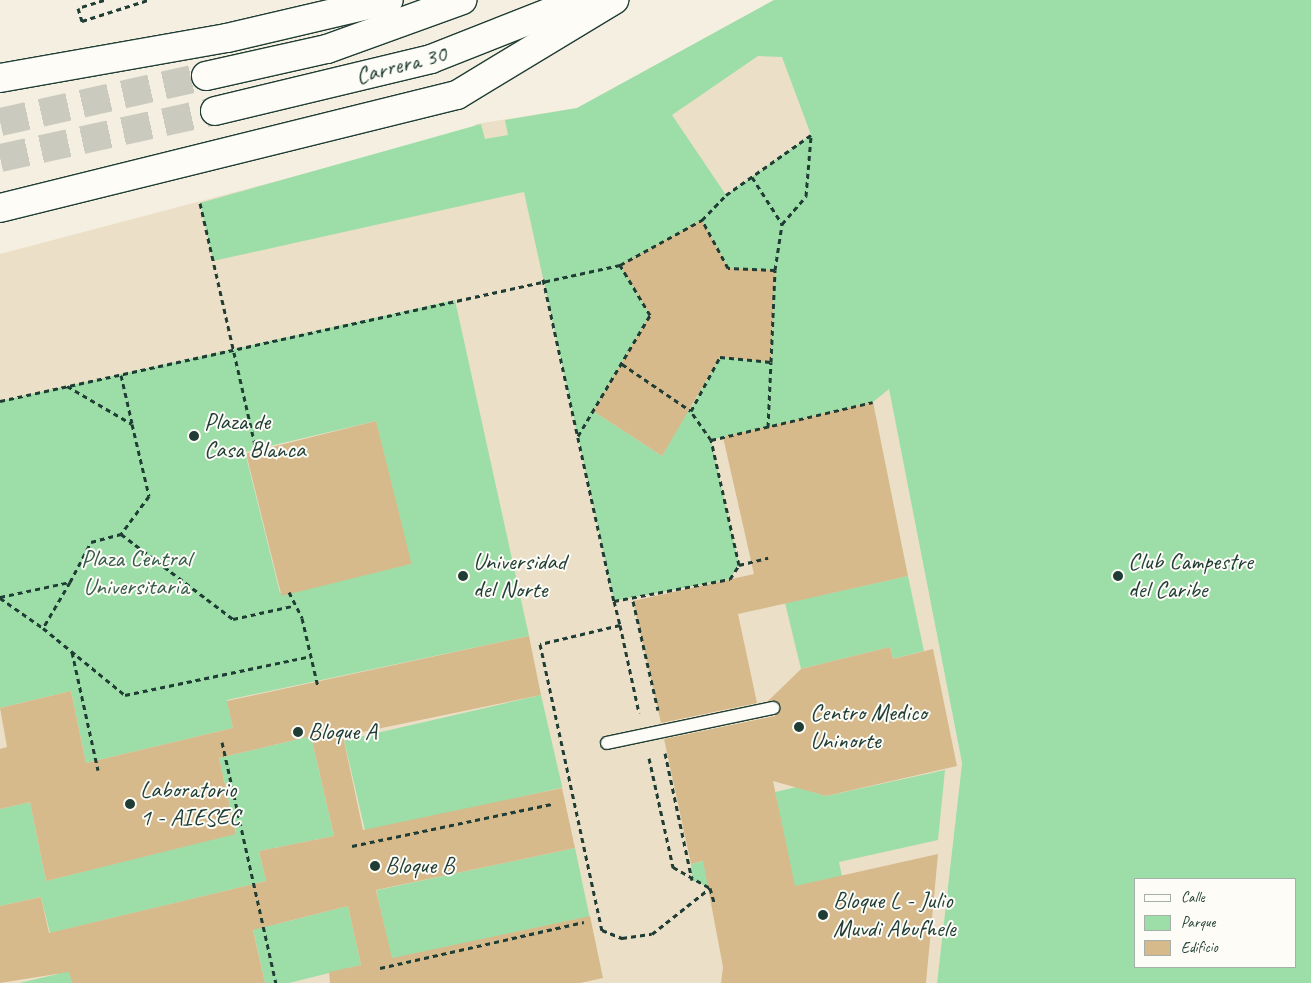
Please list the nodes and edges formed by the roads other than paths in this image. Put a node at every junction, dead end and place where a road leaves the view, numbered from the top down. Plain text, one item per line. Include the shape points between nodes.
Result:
1 (389, 0) edge
2 (462, 0) edge
3 (581, 0) edge
4 (614, 0) edge
5 (206, 76) tunnel mouth
6 (0, 78) edge
7 (215, 111) tunnel mouth
8 (0, 208) edge
9 (773, 708) dead end
10 (607, 743) dead end

1 - 6 main road via 227,38
2 - 5 main road, Carrera 30 via 327,49
3 - 7 main road, Carrera 30 via 431,59
4 - 8 main road via 457,95
9 - 10 lane

